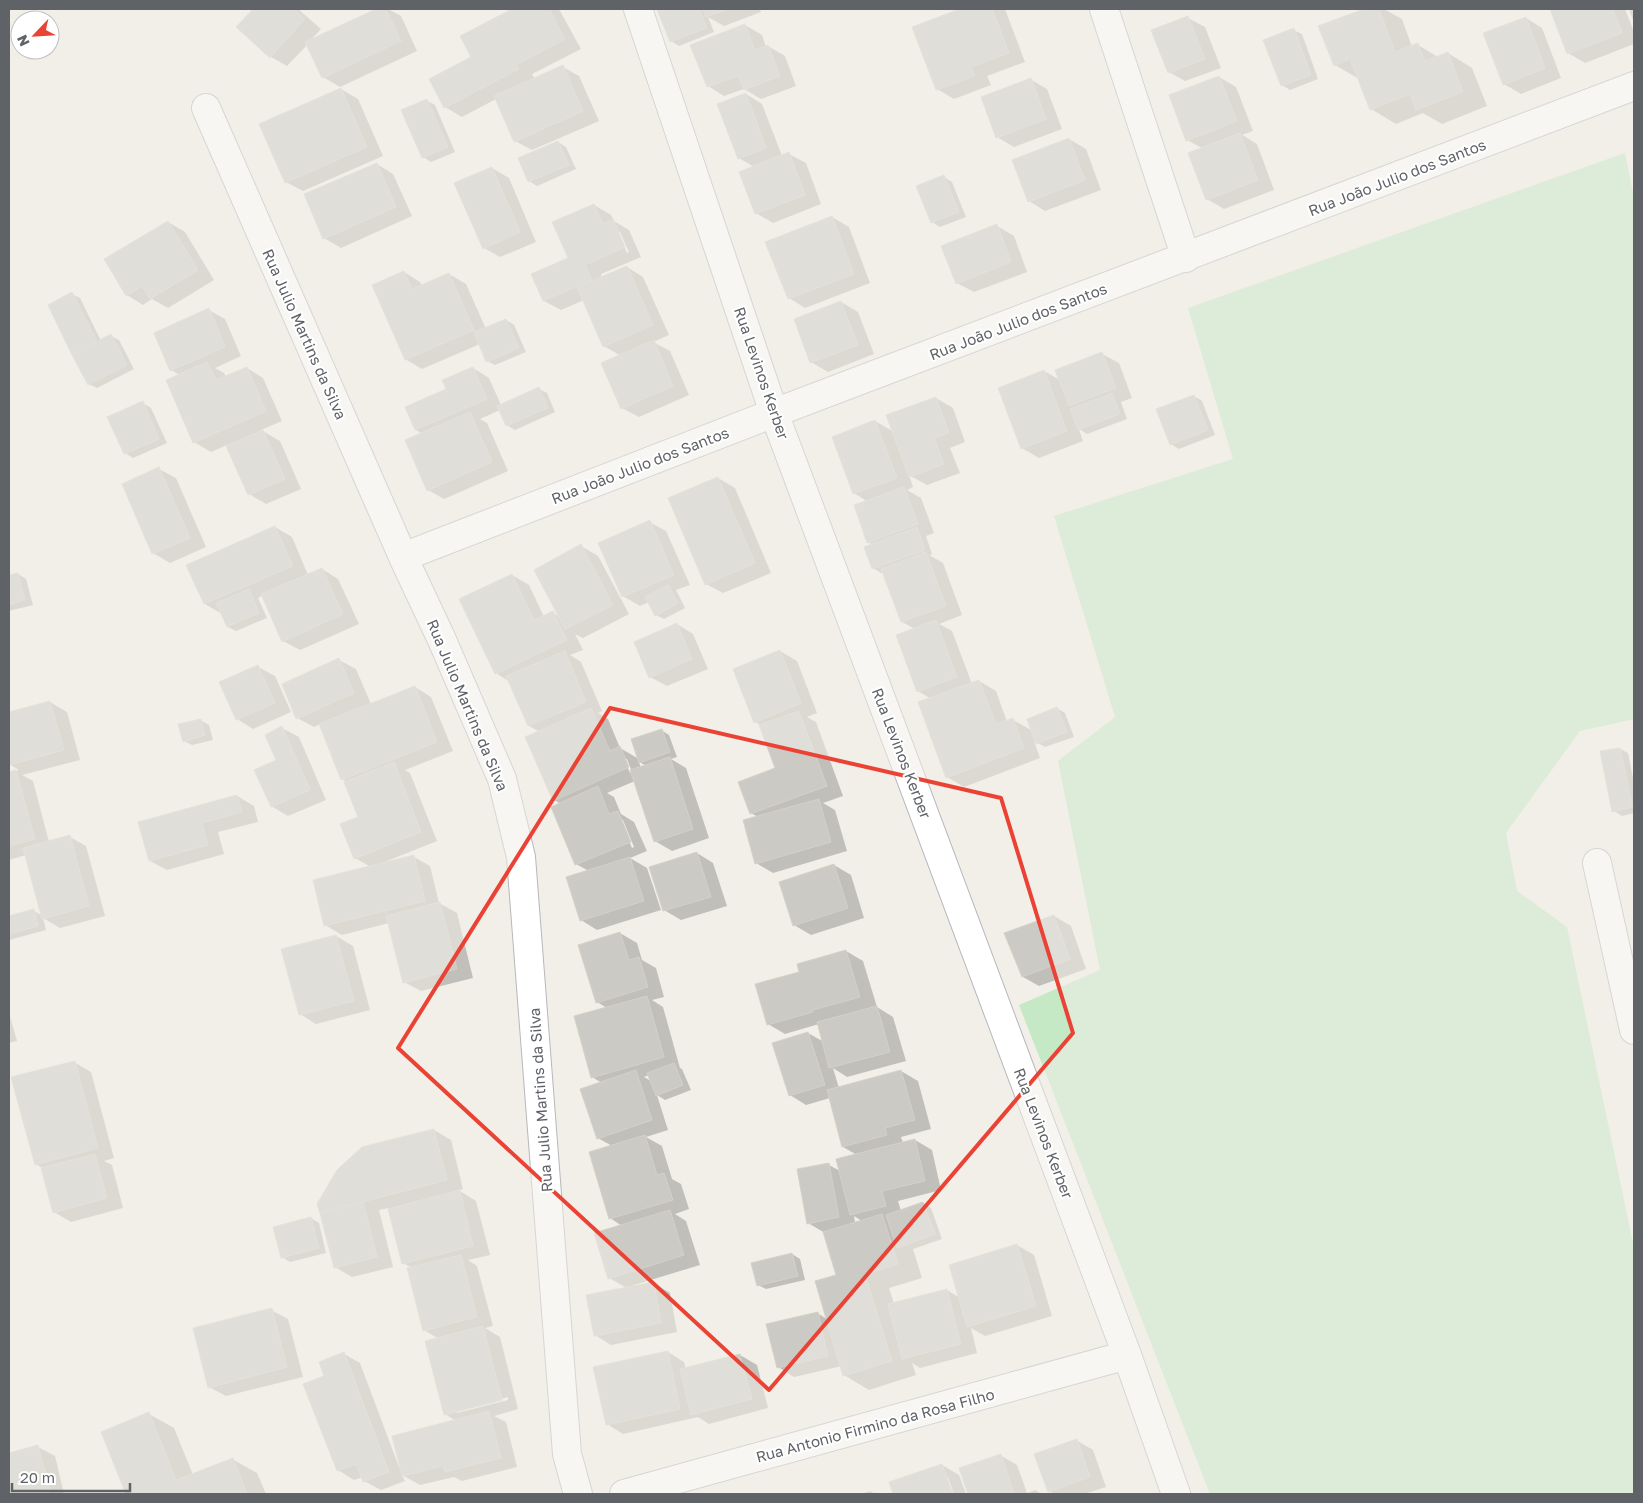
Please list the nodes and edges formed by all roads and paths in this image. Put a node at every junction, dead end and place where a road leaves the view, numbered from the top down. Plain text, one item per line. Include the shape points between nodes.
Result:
1 (638, 9) edge
2 (1104, 9) edge
3 (1634, 86) edge
4 (206, 108) dead end
5 (1186, 258) junction
6 (774, 413) junction
7 (403, 557) junction
8 (1597, 863) dead end
9 (1634, 1030) edge
10 (1127, 1355) junction
11 (578, 1494) edge
12 (624, 1494) edge
13 (1176, 1494) edge

1 - 6 street, Rua Levinos Kerber
2 - 5 street
3 - 5 street, Rua João Julio dos Santos
4 - 7 street, Rua Julio Martins da Silva
5 - 6 street, Rua João Julio dos Santos
6 - 7 street, Rua João Julio dos Santos
6 - 10 street, Rua Levinos Kerber
7 - 11 street, Rua Julio Martins da Silva via 502,779 521,856 567,1454
8 - 9 street
10 - 12 street, Rua Antonio Firmino da Rosa Filho
10 - 13 street, Rua Levinos Kerber

